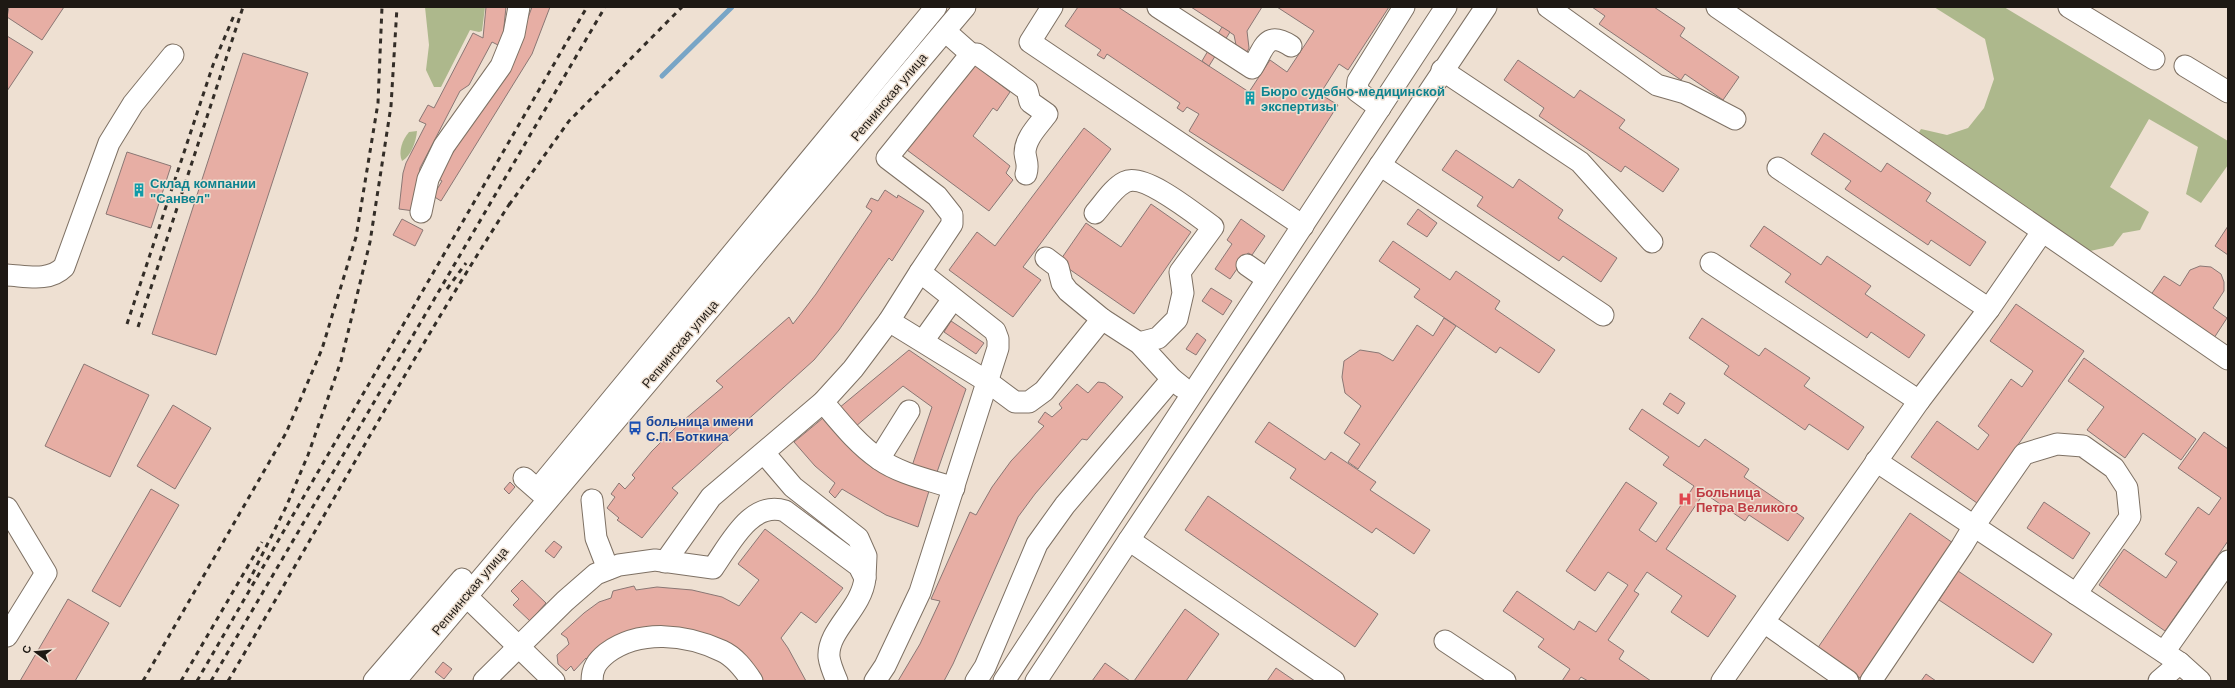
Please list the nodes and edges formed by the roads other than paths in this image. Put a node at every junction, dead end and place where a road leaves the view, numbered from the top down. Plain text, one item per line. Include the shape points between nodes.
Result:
1 (519, 7) edge
2 (936, 7) edge
3 (965, 7) edge
4 (1052, 7) edge
5 (1160, 7) edge
6 (1404, 7) edge
7 (1446, 7) edge
8 (1486, 7) edge
9 (1548, 7) edge
10 (1717, 7) edge
11 (2069, 7) edge
12 (2096, 14) edge
13 (945, 31) junction
14 (1291, 46) dead end
15 (971, 54) junction
16 (173, 55) dead end
17 (2154, 60) dead end
18 (2185, 66) dead end
19 (1442, 70) junction
20 (2228, 92) edge
21 (1380, 108) junction
22 (1734, 119) dead end
23 (1380, 165) junction
24 (1778, 168) dead end
25 (1026, 174) dead end
26 (421, 212) dead end
27 (1095, 213) dead end
28 (1303, 226) junction
29 (2042, 232) junction
30 (1652, 242) dead end
31 (1046, 258) dead end
32 (1711, 263) dead end
33 (1247, 266) dead end
34 (920, 272) junction
35 (7, 275) edge
36 (1267, 279) junction
37 (953, 299) junction
38 (1989, 309) junction
39 (1603, 315) dead end
40 (1102, 319) junction
41 (889, 321) junction
42 (923, 341) junction
43 (1139, 343) junction
44 (2228, 359) edge
45 (1172, 378) junction
46 (988, 382) junction
47 (1192, 394) junction
48 (1919, 401) junction
49 (823, 402) junction
50 (909, 411) dead end
51 (764, 453) junction
52 (879, 459) junction
53 (1876, 461) junction
54 (954, 488) junction
55 (536, 489) junction
56 (592, 500) dead end
57 (7, 508) edge
58 (1974, 526) junction
59 (1129, 540) junction
60 (2228, 561) edge
61 (665, 562) junction
62 (608, 569) junction
63 (866, 578) junction
64 (461, 591) dead end
65 (2076, 594) junction
66 (1764, 622) junction
67 (7, 636) edge
68 (1445, 641) dead end
69 (520, 646) junction
70 (2172, 658) junction
71 (374, 681) edge
72 (395, 681) edge
73 (484, 681) edge
74 (554, 681) edge
75 (592, 681) edge
76 (752, 681) edge
77 (837, 681) edge
78 (875, 681) edge
79 (976, 681) edge
80 (1004, 681) edge
81 (1036, 681) edge
82 (1334, 681) edge
83 (1505, 681) edge
84 (1722, 681) edge
85 (1848, 681) edge
86 (1871, 681) edge
87 (2159, 681) edge
88 (2200, 681) edge

1 - 26 street via 514,34 501,66 444,146 428,179
2 - 55 street, Репнинская улица
3 - 13 street, Репнинская улица
4 - 28 street via 1030,42
5 - 14 street via 1252,68 1268,42 1273,39 1278,38
6 - 21 street via 1358,81 1357,91
7 - 21 street
8 - 19 street
9 - 22 street via 1657,85 1685,93
10 - 29 street
11 - 12 street
12 - 17 street
13 - 15 street
13 - 55 street, Репнинская улица
15 - 25 street via 977,54 1027,90 1030,102 1047,114 1028,139 1025,153 1029,164
15 - 34 street via 886,158 937,196 952,216 952,224
16 - 35 street via 133,104 109,142 64,267 57,274 48,277
18 - 20 street
19 - 23 street
19 - 30 street via 1580,162
21 - 28 street
23 - 39 street
23 - 59 street
24 - 38 street
27 - 43 street via 1118,187 1126,181 1136,181 1158,189 1212,226 1180,272 1183,293 1177,319 1158,338
28 - 36 street
29 - 38 street
29 - 44 street
31 - 40 street via 1058,267 1062,283 1068,291
32 - 48 street
33 - 36 street
34 - 37 street
34 - 41 street
36 - 47 street
37 - 42 street
37 - 46 street via 995,331 998,348
38 - 48 street
40 - 43 street
40 - 46 street via 1044,391 1030,402 1015,402
41 - 42 street
41 - 49 street via 854,369
42 - 46 street
43 - 45 street
45 - 47 street
45 - 79 street via 1065,505 1037,544 985,667
46 - 54 street
47 - 80 street
48 - 53 street
49 - 51 street
49 - 52 street via 850,434
50 - 52 street
51 - 61 street via 710,497
51 - 63 street via 793,487 858,538 866,556
52 - 54 street via 903,471
53 - 58 street
53 - 66 street
54 - 78 street via 920,592 885,666
55 - 71 street, Репнинская улица
55 - 72 street, Репнинская улица
56 - 62 street via 596,538
57 - 67 street via 46,573
58 - 65 street
58 - 65 street via 2024,454 2057,444 2083,446 2114,468 2127,488 2130,517
58 - 86 street
59 - 81 street
59 - 82 street
60 - 70 street
61 - 62 street via 655,560
61 - 63 street via 713,568 751,517 766,509 776,508 785,511 859,566
62 - 69 street via 596,574 565,601
63 - 77 street via 860,599 831,641 829,657
64 - 69 street
65 - 70 street
66 - 84 street
66 - 85 street
68 - 83 street
69 - 73 street
69 - 74 street
70 - 87 street
70 - 88 street
75 - 76 street via 592,670 598,660 613,649 638,638 667,637 695,641 723,651 741,665

